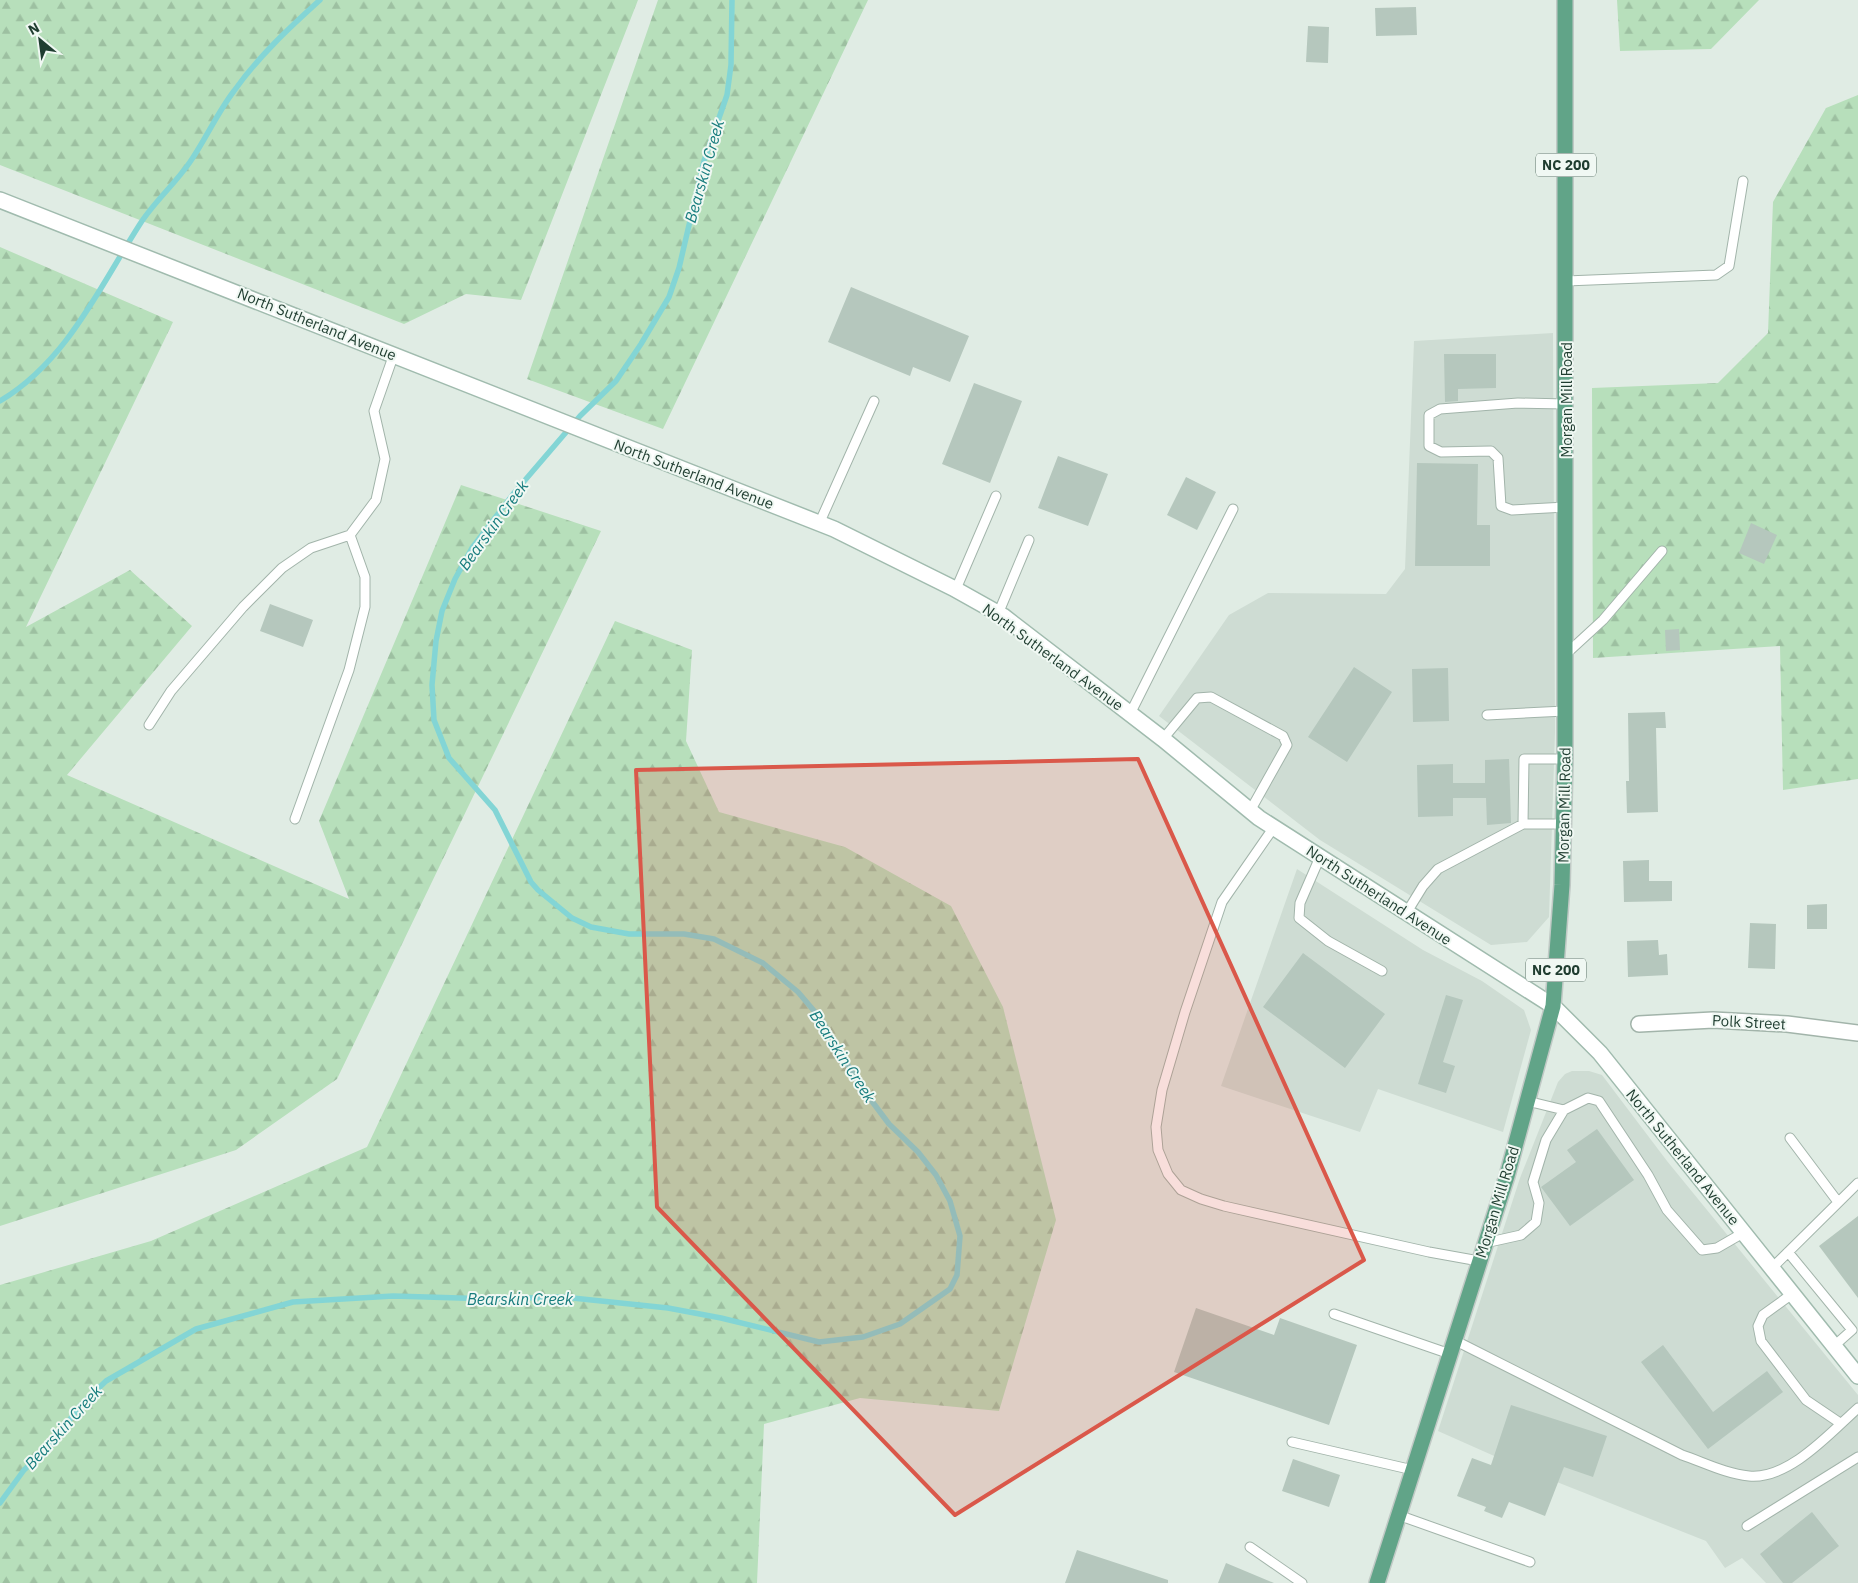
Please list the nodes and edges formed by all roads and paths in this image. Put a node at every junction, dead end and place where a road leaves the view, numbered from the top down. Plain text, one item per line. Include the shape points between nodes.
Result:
1 (1565, 0) edge
2 (1744, 181) dead end
3 (0, 200) edge
4 (1566, 281) junction
5 (394, 354) junction
6 (874, 401) dead end
7 (1566, 404) junction
8 (996, 496) dead end
9 (1566, 507) junction
10 (1233, 509) dead end
11 (819, 524) junction
12 (350, 535) junction
13 (1029, 540) dead end
14 (1662, 552) dead end
15 (956, 589) junction
16 (998, 614) junction
17 (1566, 654) junction
18 (1565, 711) junction
19 (1130, 714) junction
20 (1487, 715) dead end
21 (149, 725) dead end
22 (1163, 738) junction
23 (1565, 759) junction
24 (1250, 811) junction
25 (295, 820) dead end
26 (1523, 824) junction
27 (1564, 824) junction
28 (1274, 827) junction
29 (1320, 857) junction
30 (1407, 912) junction
31 (1382, 971) dead end
32 (1554, 1006) junction
33 (1639, 1024) dead end
34 (1858, 1033) edge
35 (1527, 1101) junction
36 (1564, 1110) junction
37 (1790, 1138) dead end
38 (1858, 1183) edge
39 (1838, 1202) junction
40 (1744, 1233) junction
41 (1485, 1243) junction
42 (1788, 1252) junction
43 (1479, 1261) junction
44 (1772, 1268) junction
45 (1792, 1294) junction
46 (1334, 1314) dead end
47 (1834, 1346) junction
48 (1452, 1347) junction
49 (1858, 1376) edge
50 (1858, 1408) edge
51 (1840, 1423) junction
52 (1292, 1442) dead end
53 (1858, 1457) edge
54 (1413, 1470) junction
55 (1398, 1515) junction
56 (1747, 1526) dead end
57 (1250, 1547) dead end
58 (1530, 1562) dead end
59 (1302, 1583) edge
60 (1377, 1583) edge

1 - 4 main road, Morgan Mill Road / NC 200
2 - 4 lane via 1729,266 1716,275
3 - 5 street, North Sutherland Avenue
4 - 7 main road, Morgan Mill Road / NC 200
5 - 11 street, North Sutherland Avenue
5 - 12 lane via 374,411 385,459 376,500
6 - 11 lane
7 - 9 main road, Morgan Mill Road / NC 200
7 - 9 lane via 1518,403 1440,409 1429,415 1429,446 1440,452 1491,451 1498,458 1501,506 1512,510
8 - 15 lane
9 - 17 main road, Morgan Mill Road / NC 200
10 - 19 lane
11 - 15 street, North Sutherland Avenue
12 - 21 lane via 311,548 282,568 171,691
12 - 25 lane via 365,577 365,608 349,670
13 - 16 lane
14 - 17 lane via 1603,620
15 - 16 street, North Sutherland Avenue
16 - 19 street, North Sutherland Avenue
17 - 18 main road, Morgan Mill Road / NC 200
18 - 20 lane
18 - 23 main road, Morgan Mill Road / NC 200
19 - 22 street, North Sutherland Avenue
22 - 24 street, North Sutherland Avenue
22 - 24 lane via 1197,698 1211,697 1283,736 1287,745
23 - 26 lane via 1524,759
23 - 27 main road, Morgan Mill Road / NC 200
24 - 28 street, North Sutherland Avenue
26 - 27 lane
26 - 30 lane via 1438,869
27 - 32 main road, Morgan Mill Road / NC 200
28 - 29 street, North Sutherland Avenue
28 - 43 lane via 1222,902 1185,1012 1162,1090 1156,1128 1158,1150 1168,1174 1181,1190 1224,1206
29 - 30 street, North Sutherland Avenue
29 - 31 lane via 1300,903 1299,918 1328,941
30 - 32 street, North Sutherland Avenue
32 - 35 main road, Morgan Mill Road / NC 200
32 - 40 street, North Sutherland Avenue via 1600,1053
33 - 34 street, Polk Street via 1713,1020 1787,1024
35 - 36 lane
35 - 41 main road, Morgan Mill Road / NC 200
36 - 40 lane via 1588,1098 1599,1101 1667,1210 1702,1250 1717,1248
36 - 41 lane via 1546,1140 1533,1182 1539,1203 1536,1222 1521,1236
37 - 39 lane
38 - 39 lane
39 - 42 lane
40 - 44 street, North Sutherland Avenue
41 - 43 main road, Morgan Mill Road / NC 200
42 - 44 lane
42 - 47 lane via 1852,1330
43 - 48 main road, Morgan Mill Road / NC 200
44 - 45 street, North Sutherland Avenue
45 - 47 street, North Sutherland Avenue
45 - 51 lane via 1764,1314 1758,1326 1761,1340 1806,1400
46 - 48 lane
47 - 49 street, North Sutherland Avenue
48 - 51 lane via 1682,1455 1750,1476 1770,1473 1793,1462 1816,1447
48 - 54 main road, Morgan Mill Road / NC 200
50 - 51 lane
52 - 54 lane
53 - 56 lane
54 - 55 main road, Morgan Mill Road / NC 200
55 - 58 lane
55 - 60 main road, Morgan Mill Road / NC 200
57 - 59 lane

